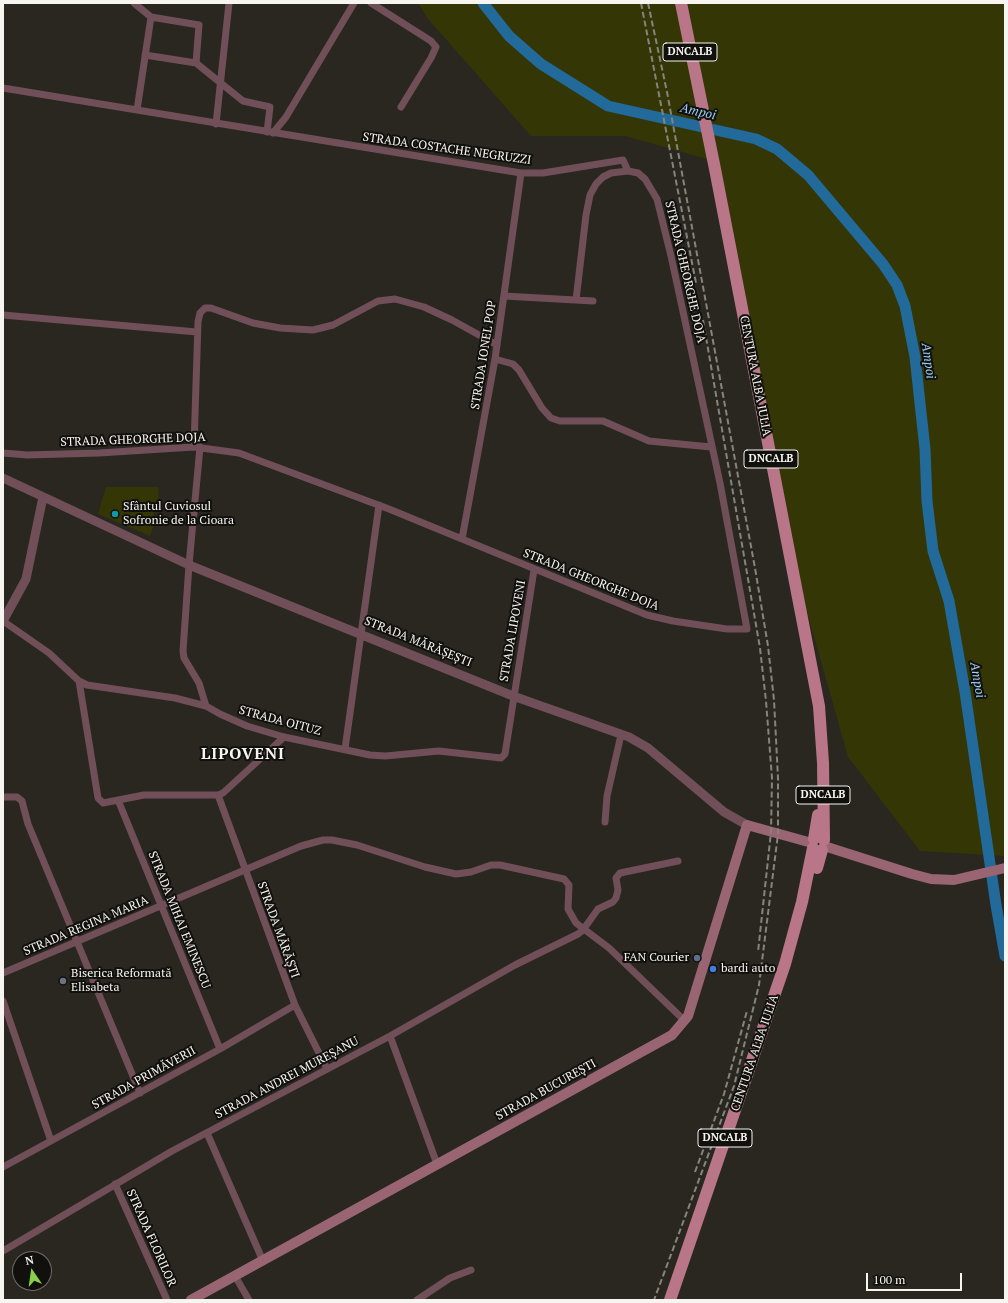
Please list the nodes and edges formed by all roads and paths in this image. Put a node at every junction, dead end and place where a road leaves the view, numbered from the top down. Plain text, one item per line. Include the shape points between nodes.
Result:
1 (134, 3) edge
2 (229, 3) edge
3 (354, 3) edge
4 (371, 3) edge
5 (681, 3) edge
6 (151, 16) junction
7 (145, 55) junction
8 (196, 63) junction
9 (222, 84) junction
10 (3, 88) edge
11 (401, 107) dead end
12 (136, 110) junction
13 (216, 124) junction
14 (270, 133) junction
15 (628, 171) junction
16 (521, 173) junction
17 (504, 296) junction
18 (576, 300) junction
19 (594, 301) dead end
20 (3, 315) edge
21 (197, 332) junction
22 (498, 345) junction
23 (495, 359) junction
24 (197, 447) junction
25 (711, 447) junction
26 (4, 456) edge
27 (3, 478) edge
28 (43, 497) junction
29 (379, 505) junction
30 (462, 539) junction
31 (189, 565) junction
32 (534, 570) junction
33 (3, 621) edge
34 (363, 633) junction
35 (79, 681) junction
36 (513, 696) junction
37 (206, 706) junction
38 (621, 734) junction
39 (284, 737) junction
40 (345, 749) junction
41 (218, 795) junction
42 (3, 797) edge
43 (118, 800) junction
44 (605, 822) dead end
45 (747, 825) junction
46 (818, 844) junction
47 (678, 861) dead end
48 (1005, 868) edge
49 (245, 871) junction
50 (161, 906) junction
51 (583, 930) junction
52 (77, 941) junction
53 (3, 973) edge
54 (3, 1001) edge
55 (295, 1005) junction
56 (685, 1021) junction
57 (390, 1036) junction
58 (220, 1049) junction
59 (327, 1069) junction
60 (140, 1093) junction
61 (207, 1133) junction
62 (51, 1141) junction
63 (437, 1164) junction
64 (3, 1167) edge
65 (115, 1184) junction
66 (3, 1251) edge
67 (262, 1261) junction
68 (471, 1270) dead end
69 (235, 1276) junction
70 (167, 1300) edge
71 (191, 1300) edge
72 (249, 1300) edge
73 (417, 1300) edge
74 (670, 1300) edge

1 - 6 street
2 - 9 street
3 - 14 street via 286,117
4 - 11 street via 431,41 436,47
5 - 46 main road, CENTURA ALBA IULIA / DNCALB via 819,706 822,750
6 - 7 street
6 - 8 street via 199,25
7 - 8 street
7 - 12 street
8 - 9 street
9 - 13 street
9 - 14 street via 243,101 270,107
10 - 12 street, STRADA COSTACHE NEGRUZZI
12 - 13 street, STRADA COSTACHE NEGRUZZI
13 - 14 street, STRADA COSTACHE NEGRUZZI
14 - 16 street, STRADA COSTACHE NEGRUZZI
15 - 16 street, STRADA COSTACHE NEGRUZZI via 623,160 543,173
15 - 18 street via 611,173 603,177 590,195
15 - 25 street, STRADA GHEORGHE DOJA via 638,173 646,179 657,199
16 - 17 street, STRADA IONEL POP
17 - 18 street
17 - 22 street, STRADA IONEL POP
18 - 19 street
20 - 21 street
21 - 22 street via 200,313 205,308 253,323 314,330 334,325 378,301 395,299 424,307
21 - 24 street
22 - 23 street, STRADA IONEL POP
23 - 25 street via 513,364 519,370 551,418 560,421 603,421 649,441
23 - 30 street, STRADA IONEL POP
24 - 26 street, STRADA GHEORGHE DOJA
24 - 29 street, STRADA GHEORGHE DOJA via 251,456
24 - 31 street
25 - 32 street, STRADA GHEORGHE DOJA via 747,629 727,629 659,618
27 - 28 street, STRADA MĂRĂȘEȘTI
28 - 31 street, STRADA MĂRĂȘEȘTI
28 - 33 street via 26,578
29 - 30 street, STRADA GHEORGHE DOJA
29 - 34 street
30 - 32 street, STRADA GHEORGHE DOJA
31 - 34 street, STRADA MĂRĂȘEȘTI
31 - 37 street via 184,658 198,683
32 - 36 street, STRADA LIPOVENI
33 - 35 street via 49,653
34 - 36 street, STRADA MĂRĂȘEȘTI
34 - 40 street
35 - 37 street, STRADA OITUZ via 97,687 147,692
35 - 43 street via 98,798 101,802
36 - 38 street, STRADA MĂRĂȘEȘTI
36 - 40 street, STRADA OITUZ via 504,757 432,751 376,756
37 - 39 street, STRADA OITUZ via 247,726
38 - 44 street via 607,796
38 - 45 street, STRADA MĂRĂȘEȘTI via 648,748 724,812
39 - 40 street, STRADA OITUZ
39 - 41 street via 230,789
41 - 43 street via 158,794
41 - 49 street, STRADA MĂRĂȘTI
42 - 52 street via 20,798 28,824
43 - 50 street, STRADA MIHAI EMINESCU
45 - 46 main road, STRADA MĂRĂȘEȘTI
45 - 56 main road, STRADA BUCUREȘTI
46 - 48 main road, STRADA MĂRĂȘEȘTI via 931,879 954,880
46 - 74 main road, CENTURA ALBA IULIA / DNCALB via 785,964
47 - 51 street, STRADA ANDREI MUREȘANU via 620,873 616,878 616,898 598,910
49 - 50 street, STRADA REGINA MARIA
49 - 51 street, STRADA REGINA MARIA via 302,846 332,840 456,874 500,865 564,879 569,885 568,909
49 - 55 street, STRADA MĂRĂȘTI
50 - 52 street, STRADA REGINA MARIA
50 - 58 street, STRADA MIHAI EMINESCU
51 - 56 street via 609,948
51 - 57 street, STRADA ANDREI MUREȘANU via 515,965
52 - 53 street, STRADA REGINA MARIA
52 - 60 street
54 - 62 street
55 - 58 street, STRADA PRIMĂVERII
55 - 59 street, STRADA MĂRĂȘTI
56 - 63 main road, STRADA BUCUREȘTI via 664,1040
57 - 59 street, STRADA ANDREI MUREȘANU
57 - 63 street
58 - 60 street, STRADA PRIMĂVERII
59 - 61 street, STRADA ANDREI MUREȘANU
60 - 62 street, STRADA PRIMĂVERII
61 - 65 street, STRADA ANDREI MUREȘANU via 172,1150
61 - 67 street
62 - 64 street, STRADA PRIMĂVERII
63 - 67 main road, STRADA BUCUREȘTI
65 - 66 street, STRADA ANDREI MUREȘANU
65 - 70 street, STRADA FLORILOR
67 - 69 main road, STRADA BUCUREȘTI
68 - 73 street via 450,1278
69 - 71 main road, STRADA BUCUREȘTI
69 - 72 street

